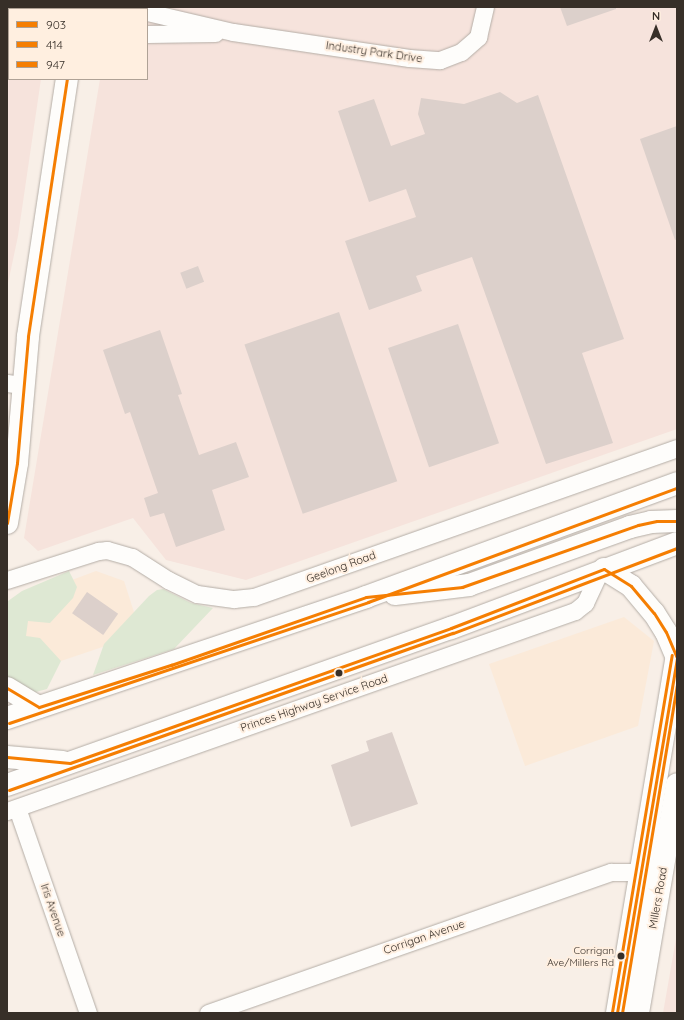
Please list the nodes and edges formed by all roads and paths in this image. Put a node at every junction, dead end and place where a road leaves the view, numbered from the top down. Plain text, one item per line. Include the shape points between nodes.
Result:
1 (485, 7) edge
2 (148, 12) edge
3 (233, 32) junction
4 (148, 34) edge
5 (67, 80) edge
6 (17, 382) edge
7 (7, 427) edge
8 (677, 448) edge
9 (677, 483) edge
10 (677, 521) edge
11 (7, 523) edge
12 (677, 543) edge
13 (602, 570) junction
14 (7, 580) edge
15 (366, 597) junction
16 (677, 657) edge
17 (7, 688) edge
18 (39, 707) junction
19 (7, 718) edge
20 (7, 757) edge
21 (70, 763) junction
22 (677, 784) edge
23 (7, 785) edge
24 (12, 809) edge
25 (641, 872) junction
26 (88, 1013) edge
27 (208, 1013) edge
28 (617, 1013) edge
29 (638, 1013) edge

1 - 3 street, Industry Park Drive via 478,37 461,52 440,60 410,58
2 - 3 street, Industry Park Drive
3 - 4 street, Industry Park Drive
5 - 6 main road
6 - 7 main road
6 - 11 main road via 17,463
8 - 14 street, Geelong Road via 254,598 222,598 197,594 168,580 132,557 107,550
9 - 15 main road
10 - 15 main road via 657,521 638,525 462,587
12 - 13 main road
13 - 16 main road via 631,586 654,613
13 - 21 main road via 451,628
13 - 24 street, Princes Highway Service Road via 585,603 575,611
15 - 18 main road
16 - 25 main road, Millers Road
17 - 18 main road
18 - 19 main road
20 - 21 main road
21 - 23 main road
22 - 29 main road, Millers Road
24 - 26 street, Iris Avenue
25 - 27 street, Corrigan Avenue via 611,872
25 - 28 main road, Millers Road

